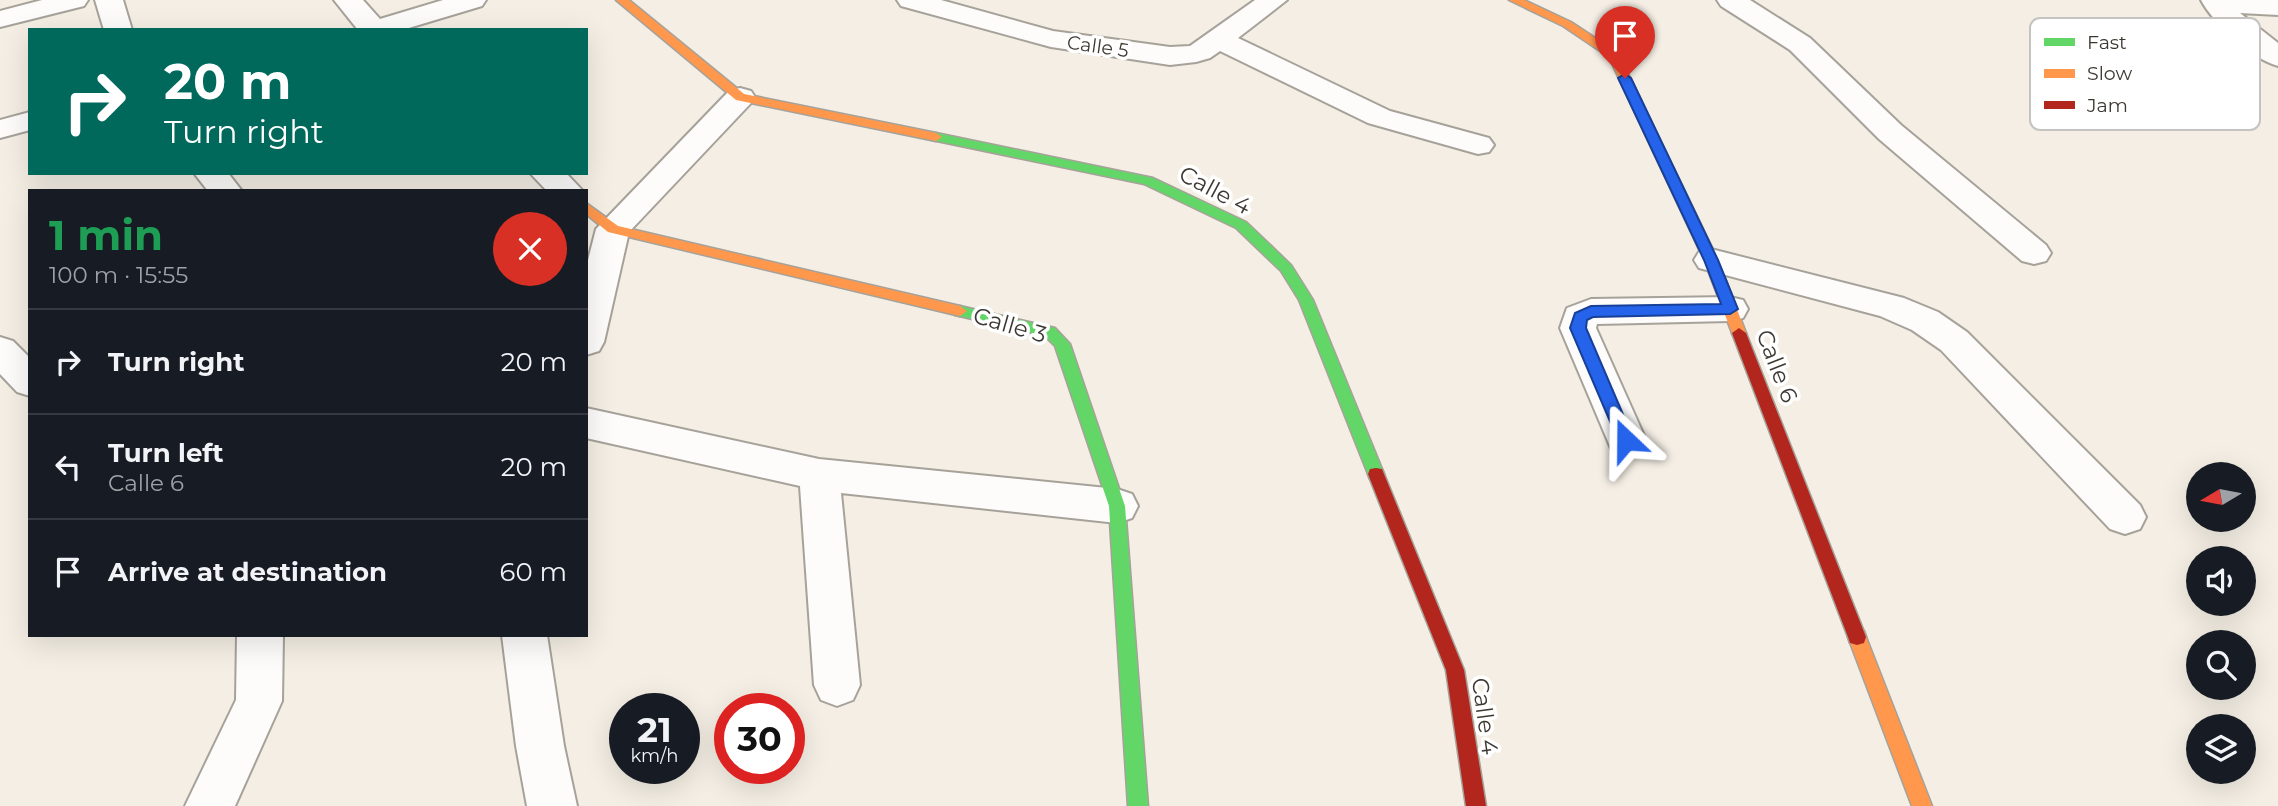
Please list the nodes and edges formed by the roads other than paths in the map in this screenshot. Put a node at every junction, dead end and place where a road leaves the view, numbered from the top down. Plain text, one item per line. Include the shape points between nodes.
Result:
1 (74, 0) edge
2 (109, 0) edge
3 (348, 0) edge
4 (472, 0) edge
5 (622, 0) edge
6 (911, 0) edge
7 (1273, 0) edge
8 (1515, 0) edge
9 (1731, 0) edge
10 (2216, 2) edge
11 (2278, 7) edge
12 (2229, 18) edge
13 (0, 19) edge
14 (117, 28) edge
15 (372, 28) edge
16 (381, 28) edge
17 (1217, 39) junction
18 (2260, 44) edge
19 (2278, 57) edge
20 (740, 97) junction
21 (28, 122) edge
22 (0, 129) edge
23 (1478, 145) dead end
24 (212, 175) edge
25 (548, 175) edge
26 (224, 189) edge
27 (565, 189) edge
28 (588, 209) edge
29 (613, 229) junction
30 (2034, 253) dead end
31 (1711, 260) junction
32 (1730, 309) junction
33 (588, 334) edge
34 (0, 350) edge
35 (28, 380) edge
36 (588, 423) edge
37 (1626, 440) dead end
38 (819, 475) junction
39 (1117, 506) junction
40 (2125, 517) dead end
41 (260, 637) edge
42 (524, 637) edge
43 (837, 685) dead end
44 (210, 806) edge
45 (552, 806) edge
46 (1138, 806) edge
47 (1476, 806) edge
48 (1922, 806) edge

1 - 13 street
2 - 14 street
3 - 15 street
4 - 16 street
5 - 20 street, Calle 4
6 - 17 street, Calle 5 via 1051,39 1170,56 1200,51
7 - 17 street, Calle 5
8 - 31 street, Calle 6 via 1560,18 1614,55
9 - 30 street via 1800,44 1890,132
10 - 11 street
10 - 12 street
17 - 23 street via 1379,117
18 - 19 street
20 - 29 street
20 - 47 street, Calle 4 via 1148,181 1241,225 1286,268 1306,300 1455,670
21 - 22 street
24 - 26 street
25 - 27 street
28 - 29 street, Calle 3
29 - 33 street
29 - 39 street, Calle 3 via 1051,332 1062,344
31 - 32 street, Calle 6
31 - 40 street via 1891,307 1925,321 1954,341
32 - 37 street via 1591,312 1580,317 1578,328
32 - 48 street, Calle 6
34 - 35 street
36 - 38 street
38 - 39 street
38 - 43 street
39 - 46 street, Calle 3
41 - 44 street via 259,701
42 - 45 street

